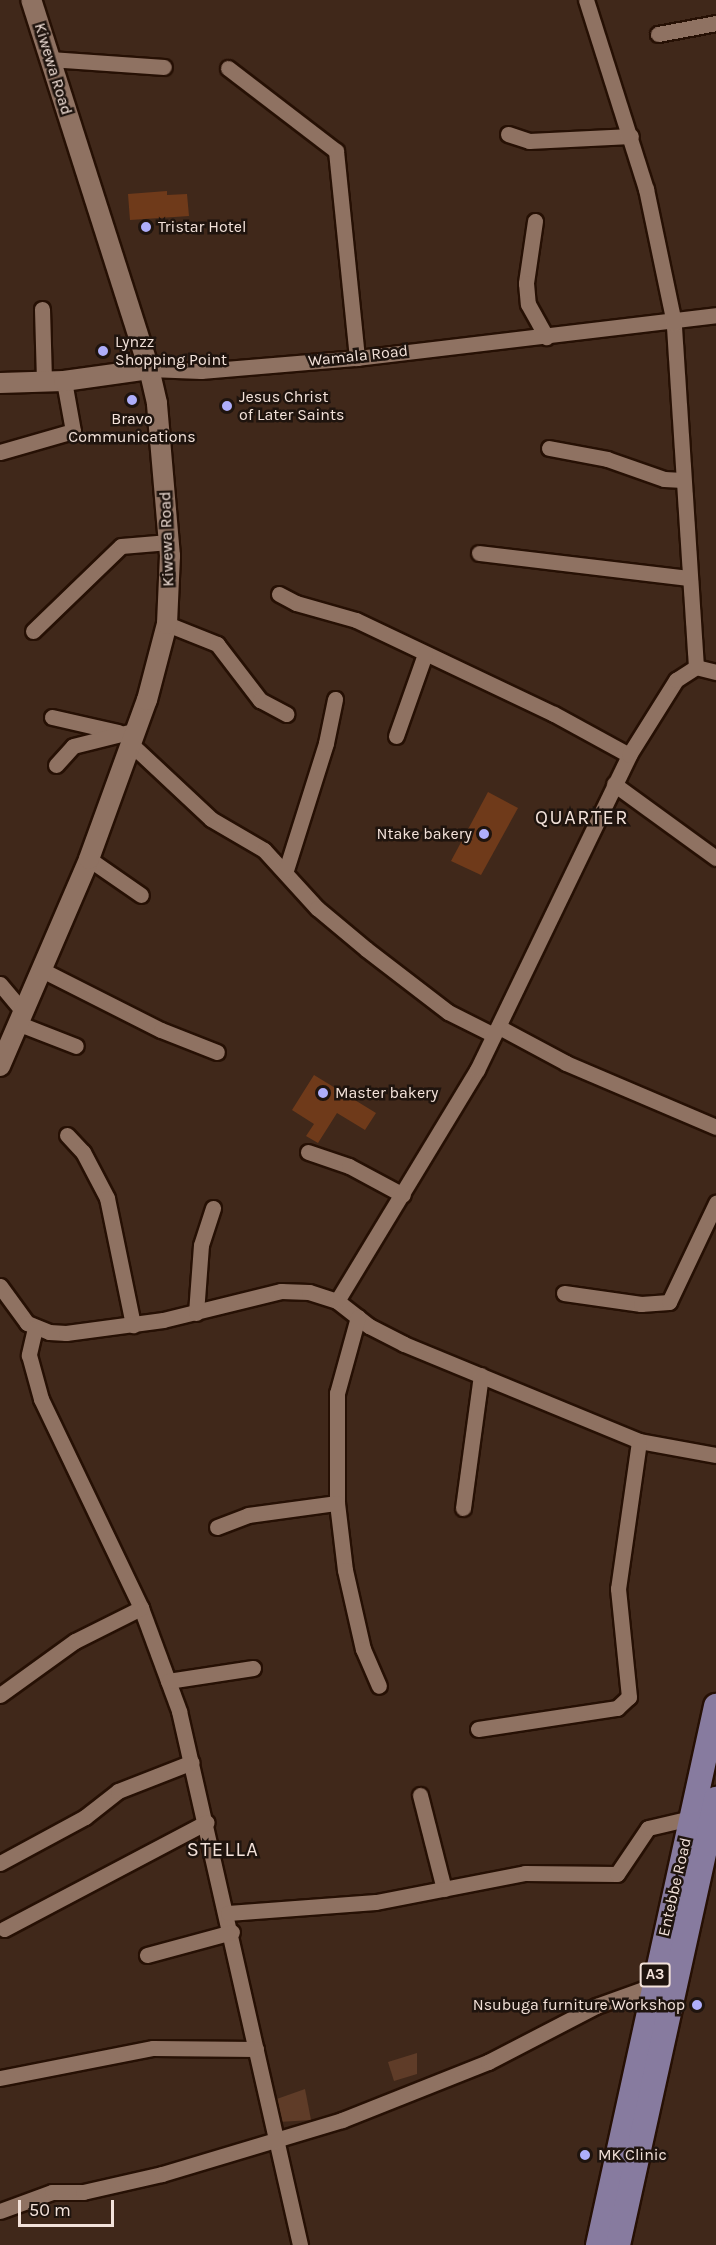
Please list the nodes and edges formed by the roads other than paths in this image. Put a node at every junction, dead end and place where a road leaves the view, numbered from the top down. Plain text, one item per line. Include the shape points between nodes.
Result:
1 (31, 0) edge
2 (586, 0) edge
3 (716, 23) edge
4 (658, 34) dead end
5 (50, 59) junction
6 (164, 67) dead end
7 (228, 68) dead end
8 (508, 134) dead end
9 (631, 136) junction
10 (535, 220) dead end
11 (42, 309) dead end
12 (716, 315) edge
13 (674, 323) junction
14 (546, 337) junction
15 (357, 358) junction
16 (149, 369) junction
17 (64, 381) junction
18 (44, 382) junction
19 (0, 383) edge
20 (549, 448) dead end
21 (0, 452) edge
22 (683, 480) junction
23 (169, 542) junction
24 (479, 554) dead end
25 (690, 578) junction
26 (279, 594) dead end
27 (167, 624) junction
28 (33, 632) dead end
29 (425, 654) junction
30 (696, 667) junction
31 (716, 672) edge
32 (335, 699) dead end
33 (286, 714) dead end
34 (52, 717) dead end
35 (130, 736) junction
36 (396, 736) dead end
37 (629, 755) junction
38 (56, 765) dead end
39 (614, 784) junction
40 (716, 858) edge
41 (89, 859) junction
42 (286, 870) junction
43 (141, 895) dead end
44 (42, 970) junction
45 (0, 984) edge
46 (20, 1017) junction
47 (497, 1031) junction
48 (76, 1046) dead end
49 (217, 1052) dead end
50 (0, 1066) edge
51 (716, 1127) edge
52 (67, 1135) dead end
53 (308, 1152) dead end
54 (403, 1195) junction
55 (716, 1203) edge
56 (213, 1208) dead end
57 (0, 1286) edge
58 (564, 1293) dead end
59 (337, 1300) junction
60 (196, 1312) junction
61 (358, 1317) junction
62 (134, 1325) junction
63 (35, 1328) junction
64 (481, 1375) junction
65 (639, 1441) junction
66 (716, 1455) edge
67 (338, 1503) junction
68 (463, 1508) dead end
69 (217, 1527) dead end
70 (141, 1608) junction
71 (253, 1668) dead end
72 (168, 1681) junction
73 (379, 1686) dead end
74 (0, 1695) edge
75 (716, 1706) edge
76 (478, 1729) dead end
77 (192, 1762) junction
78 (420, 1795) dead end
79 (708, 1816) edge
80 (207, 1822) junction
81 (0, 1863) edge
82 (444, 1889) junction
83 (228, 1913) junction
84 (4, 1929) dead end
85 (232, 1932) junction
86 (147, 1955) dead end
87 (652, 1986) junction
88 (256, 2049) junction
89 (0, 2078) edge
90 (276, 2140) junction
91 (0, 2211) edge
92 (300, 2245) edge
93 (598, 2245) edge
94 (618, 2245) edge

1 - 5 street, Kiwewa Road
2 - 9 street
3 - 4 street
5 - 6 street
5 - 16 street, Kiwewa Road
7 - 15 street via 336,151
8 - 9 street via 529,141
9 - 13 street
10 - 14 street via 526,283 528,304
11 - 18 street
12 - 13 street, Wamala Road
13 - 14 street, Wamala Road
13 - 22 street
14 - 15 street, Wamala Road
15 - 16 street, Wamala Road via 201,371
16 - 17 street, Wamala Road
16 - 23 street, Kiwewa Road via 157,403
17 - 18 street, Wamala Road
17 - 21 street via 74,431
18 - 19 street, Wamala Road
20 - 22 street via 607,459 664,479
22 - 25 street
23 - 27 street, Kiwewa Road
23 - 28 street via 121,546
24 - 25 street
25 - 30 street
26 - 29 street via 296,603 356,620
27 - 33 street via 217,644 260,700
27 - 35 street, Kiwewa Road
29 - 36 street
29 - 37 street via 554,714
30 - 31 street
30 - 37 street via 676,680
32 - 42 street via 323,752
34 - 35 street
35 - 38 street via 73,746
35 - 41 street, Kiwewa Road
35 - 42 street via 211,819 257,844
37 - 39 street
39 - 40 street
39 - 47 street
41 - 43 street
41 - 44 street, Kiwewa Road
42 - 47 street via 317,908 448,1012
44 - 46 street, Kiwewa Road
44 - 49 street via 161,1030
45 - 46 street
46 - 48 street
46 - 50 street, Kiwewa Road
47 - 51 street
47 - 54 street
52 - 62 street via 83,1152 107,1198
53 - 54 street via 349,1166
54 - 59 street
55 - 58 street via 669,1302 641,1304
56 - 60 street via 201,1245
57 - 63 street via 17,1314
59 - 60 street via 309,1292 281,1291
59 - 61 street
60 - 62 street
61 - 64 street via 404,1344
61 - 67 street via 337,1393
62 - 63 street via 66,1333
63 - 70 street via 29,1355 41,1399
64 - 65 street
64 - 68 street
65 - 66 street
65 - 76 street via 618,1590 629,1697 617,1708
67 - 69 street via 248,1515
67 - 73 street via 345,1570 363,1649
70 - 72 street
70 - 74 street via 75,1641
71 - 72 street
72 - 77 street
75 - 79 main road, Entebbe Road / A3
77 - 80 street
77 - 81 street via 118,1791 85,1817
78 - 82 street
79 - 82 street via 648,1828 617,1874 525,1873
79 - 87 main road, Entebbe Road / A3
79 - 94 main road, Entebbe Road / A3
80 - 83 street
80 - 84 street
82 - 83 street via 376,1902
83 - 85 street
85 - 86 street
85 - 88 street
87 - 90 street via 596,2006 488,2062 342,2120
87 - 93 main road, Entebbe Road / A3
88 - 89 street via 153,2048
88 - 90 street
90 - 91 street via 129,2183 83,2192 52,2192
90 - 92 street

